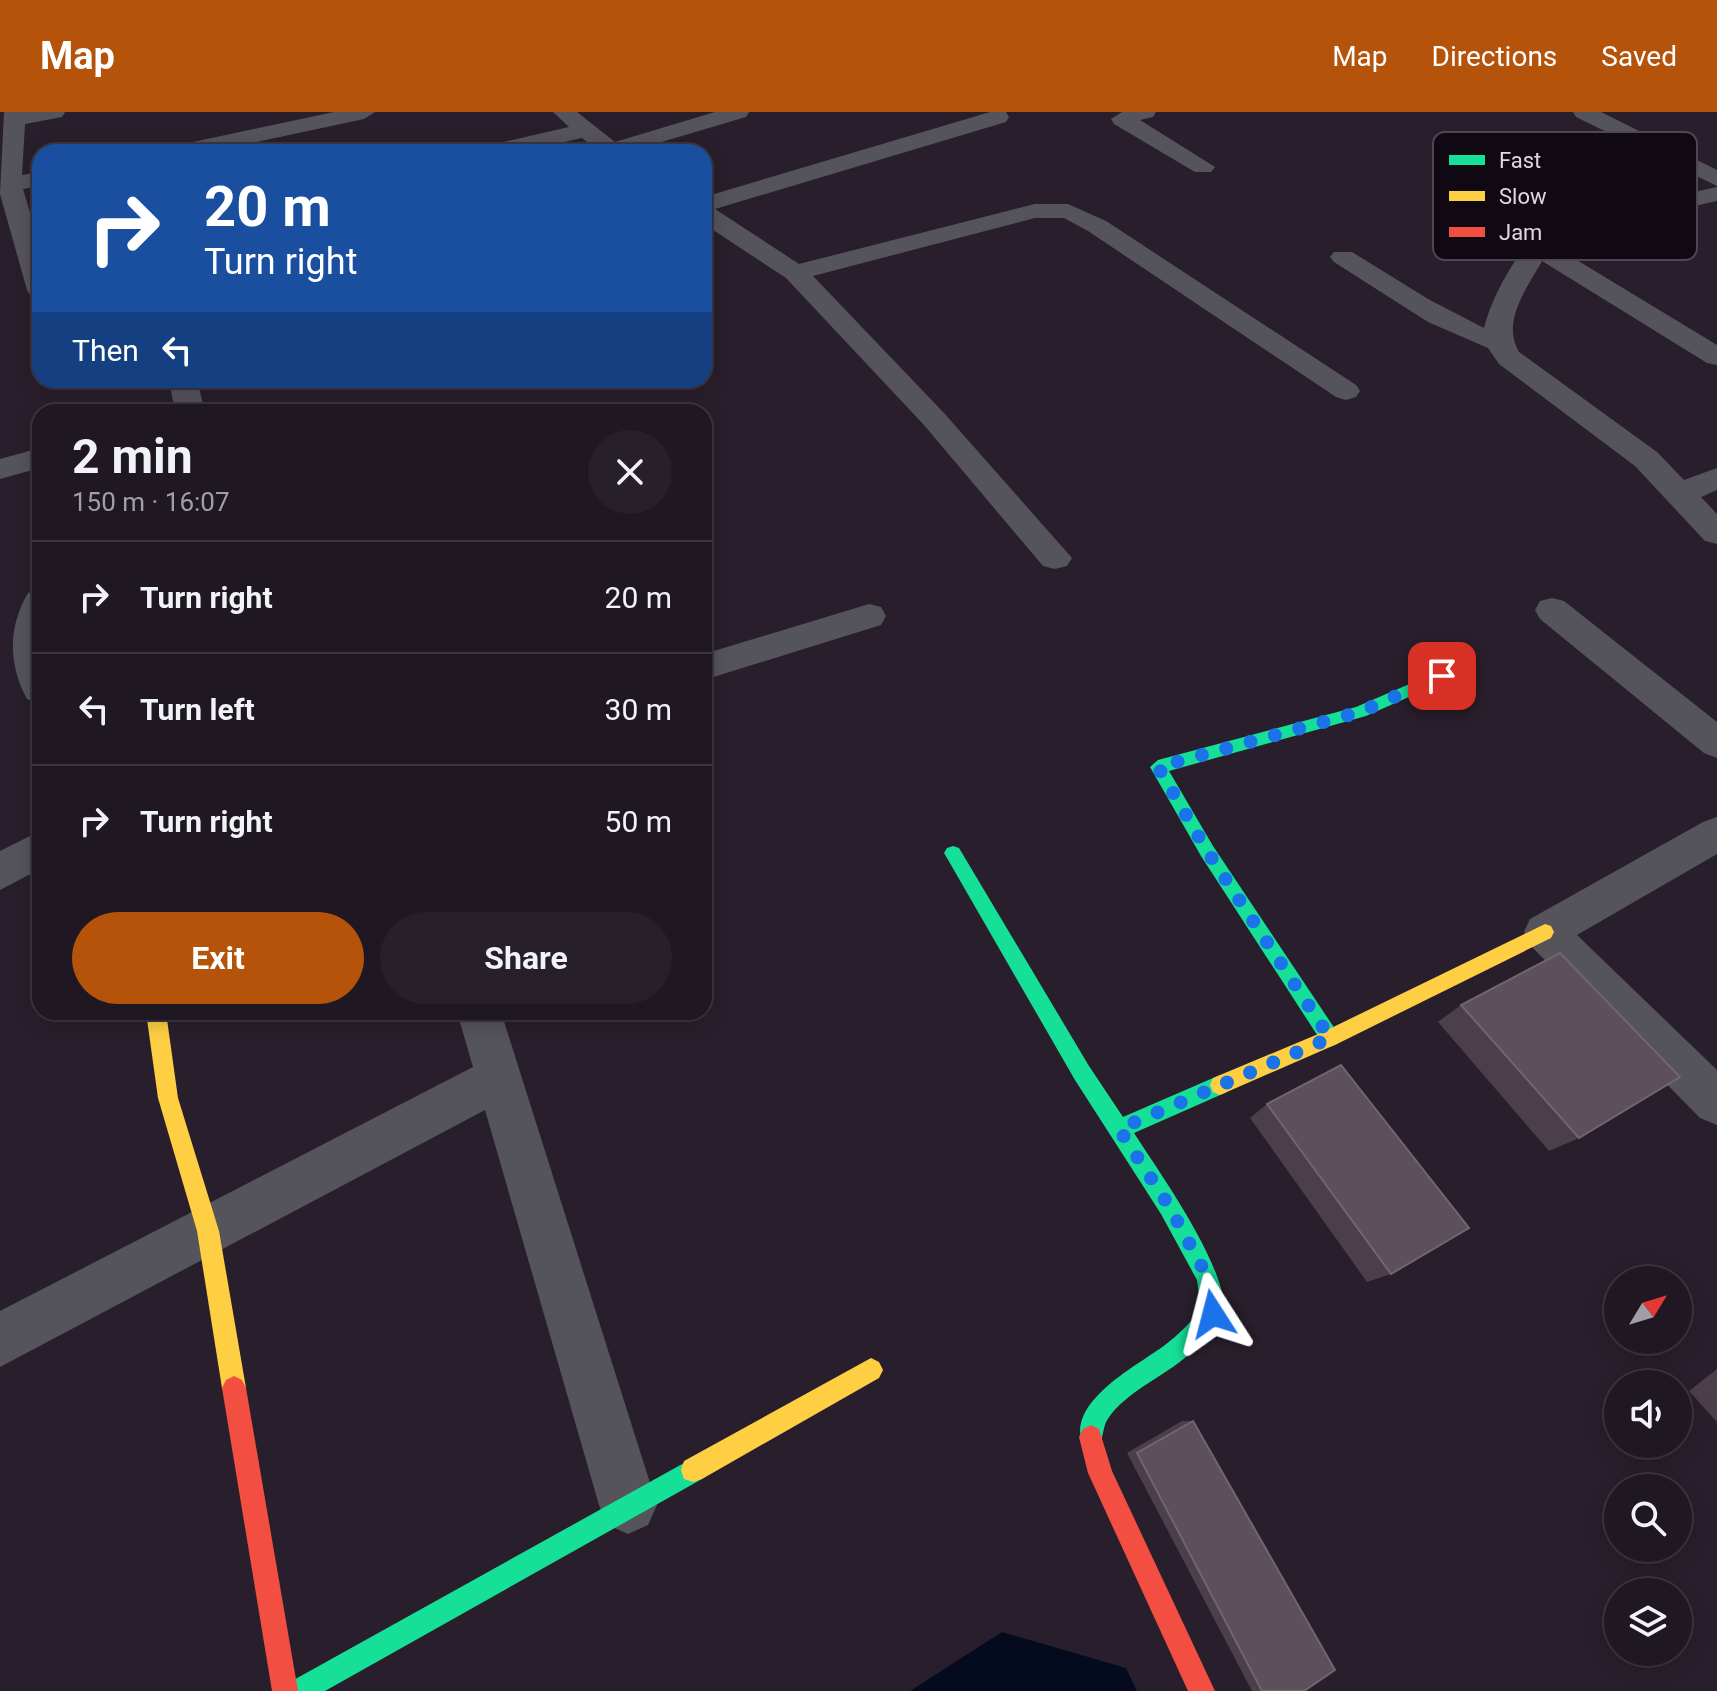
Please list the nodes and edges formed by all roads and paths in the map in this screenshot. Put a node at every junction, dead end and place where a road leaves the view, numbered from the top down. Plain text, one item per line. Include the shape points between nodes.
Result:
1 (54, 112) edge
2 (364, 112) edge
3 (564, 112) edge
4 (738, 112) edge
5 (1145, 112) edge
6 (1584, 112) edge
7 (1116, 115) edge
8 (15, 116) edge
9 (998, 117) dead end
10 (583, 131) junction
11 (1622, 132) edge
12 (216, 144) edge
13 (525, 144) edge
14 (602, 144) edge
15 (635, 144) edge
16 (1717, 159) edge
17 (1697, 164) edge
18 (1203, 167) dead end
19 (1697, 171) edge
20 (1717, 179) edge
21 (32, 181) edge
22 (5, 186) edge
23 (1717, 194) edge
24 (1697, 198) edge
25 (712, 203) edge
26 (712, 218) edge
27 (1343, 257) dead end
28 (1530, 260) edge
29 (1558, 260) edge
30 (32, 266) edge
31 (795, 273) junction
32 (1499, 342) junction
33 (1717, 357) edge
34 (1346, 391) dead end
35 (32, 460) edge
36 (0, 469) edge
37 (1717, 478) edge
38 (1680, 494) junction
39 (1717, 533) edge
40 (1055, 558) dead end
41 (1552, 610) dead end
42 (869, 616) dead end
43 (32, 620) edge
44 (32, 665) edge
45 (712, 665) edge
46 (1442, 676) dead end
47 (1717, 743) edge
48 (1717, 834) edge
49 (32, 853) edge
50 (953, 853) dead end
51 (0, 872) edge
52 (1545, 932) junction
53 (157, 1020) edge
54 (481, 1020) edge
55 (1330, 1038) junction
56 (499, 1078) junction
57 (1717, 1102) edge
58 (1119, 1129) junction
59 (208, 1231) junction
60 (0, 1340) edge
61 (871, 1370) dead end
62 (628, 1505) junction
63 (285, 1691) edge
64 (299, 1691) edge
65 (1202, 1691) edge

1 - 8 street
2 - 12 street
3 - 10 street
4 - 15 street
5 - 7 street
6 - 11 street
7 - 18 street
8 - 22 street
9 - 25 street
10 - 13 street
10 - 14 street
16 - 17 street
19 - 20 street
21 - 22 street
22 - 30 street
23 - 24 street
26 - 31 street
27 - 32 street via 1446,321
28 - 32 street via 1496,326
29 - 33 street
31 - 34 street via 1035,211 1068,211
31 - 40 street via 943,429
32 - 38 street via 1509,358 1646,459
35 - 36 street
37 - 38 street
38 - 39 street
41 - 47 street
42 - 45 street
43 - 44 street
46 - 55 street via 1360,712 1158,767
48 - 52 street
49 - 51 street
50 - 58 street
52 - 55 street
52 - 57 street
53 - 59 street via 168,1098
54 - 56 street
55 - 58 street
56 - 59 street
56 - 62 street
58 - 65 street via 1208,1278 1213,1314 1183,1346 1103,1404 1090,1432 1100,1473
59 - 60 street
59 - 63 street
61 - 62 street
62 - 64 street

